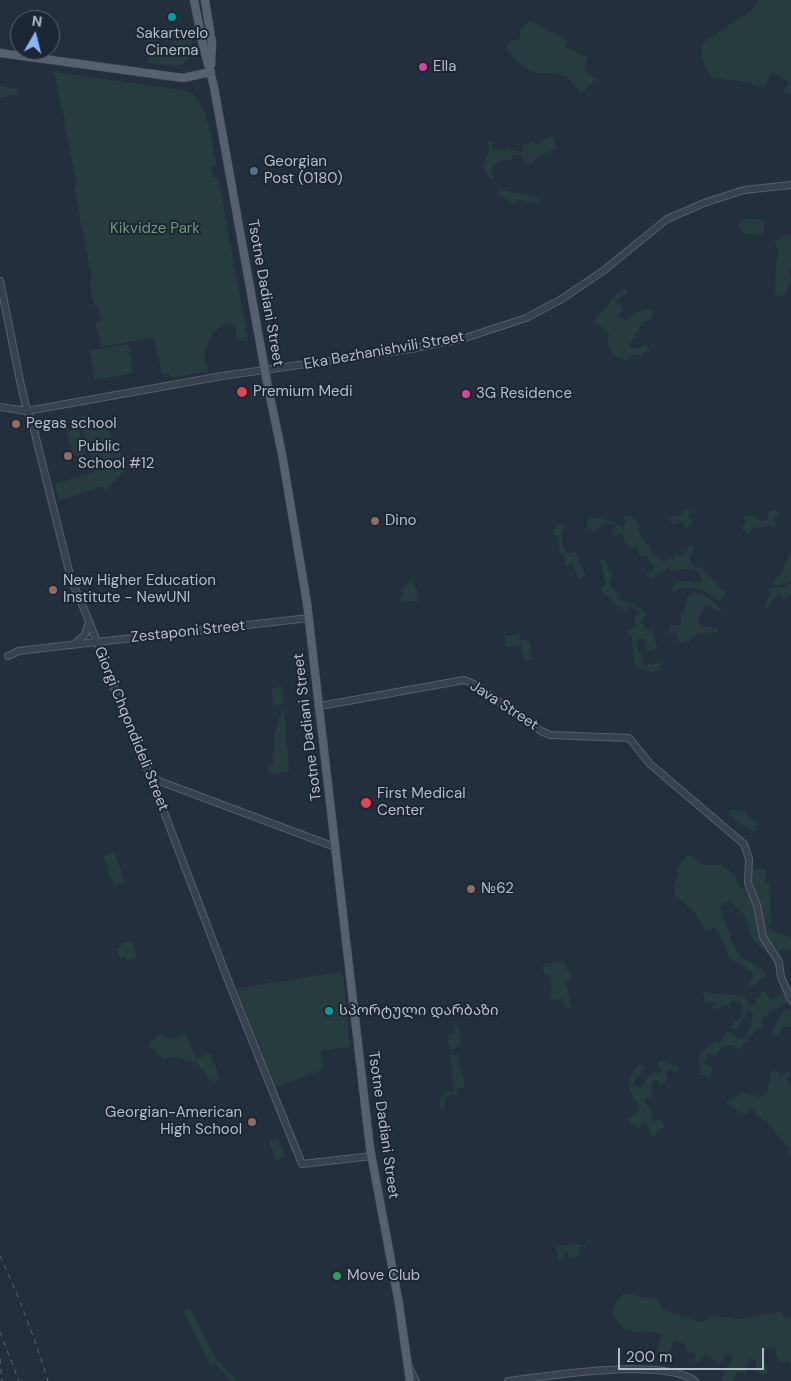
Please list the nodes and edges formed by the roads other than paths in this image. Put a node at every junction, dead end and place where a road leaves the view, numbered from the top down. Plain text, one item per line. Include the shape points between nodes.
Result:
1 (194, 0) edge
2 (205, 0) edge
3 (0, 53) edge
4 (211, 72) junction
5 (791, 185) edge
6 (0, 281) edge
7 (265, 370) junction
8 (0, 407) edge
9 (27, 411) junction
10 (309, 618) junction
11 (89, 621) junction
12 (97, 642) junction
13 (73, 645) junction
14 (8, 656) dead end
15 (320, 706) junction
16 (151, 778) junction
17 (335, 847) junction
18 (791, 1000) edge
19 (372, 1156) junction
20 (408, 1363) junction
21 (410, 1381) edge
22 (416, 1381) edge
23 (508, 1381) edge
24 (695, 1381) edge

1 - 4 main road
2 - 4 main road via 212,43
3 - 4 main road via 177,77
4 - 7 main road, Tsotne Dadiani Street
5 - 7 street, Eka Bezhanishvili Street via 744,190 667,219 580,288 509,324 428,346
6 - 9 street, Giorgi Chqondideli Street
7 - 9 street, Eka Bezhanishvili Street
7 - 10 main road, Tsotne Dadiani Street
8 - 9 street, Eka Bezhanishvili Street
9 - 11 street, Giorgi Chqondideli Street via 71,580
10 - 12 street, Zestaponi Street
10 - 15 main road, Tsotne Dadiani Street
11 - 12 street, Giorgi Chqondideli Street
11 - 13 street via 85,635
12 - 13 street, Zestaponi Street
12 - 16 street, Giorgi Chqondideli Street
13 - 14 street, Zestaponi Street via 18,651
15 - 17 main road, Tsotne Dadiani Street
15 - 18 street, Java Street via 464,680 550,735 629,738 650,764 744,844 748,883 757,904 763,937 779,962
16 - 17 street
16 - 19 street, Giorgi Chqondideli Street via 302,1164
17 - 19 main road, Tsotne Dadiani Street
19 - 20 main road, Tsotne Dadiani Street
20 - 21 main road, Tsotne Dadiani Street
20 - 22 street
23 - 24 street via 616,1370 673,1372

